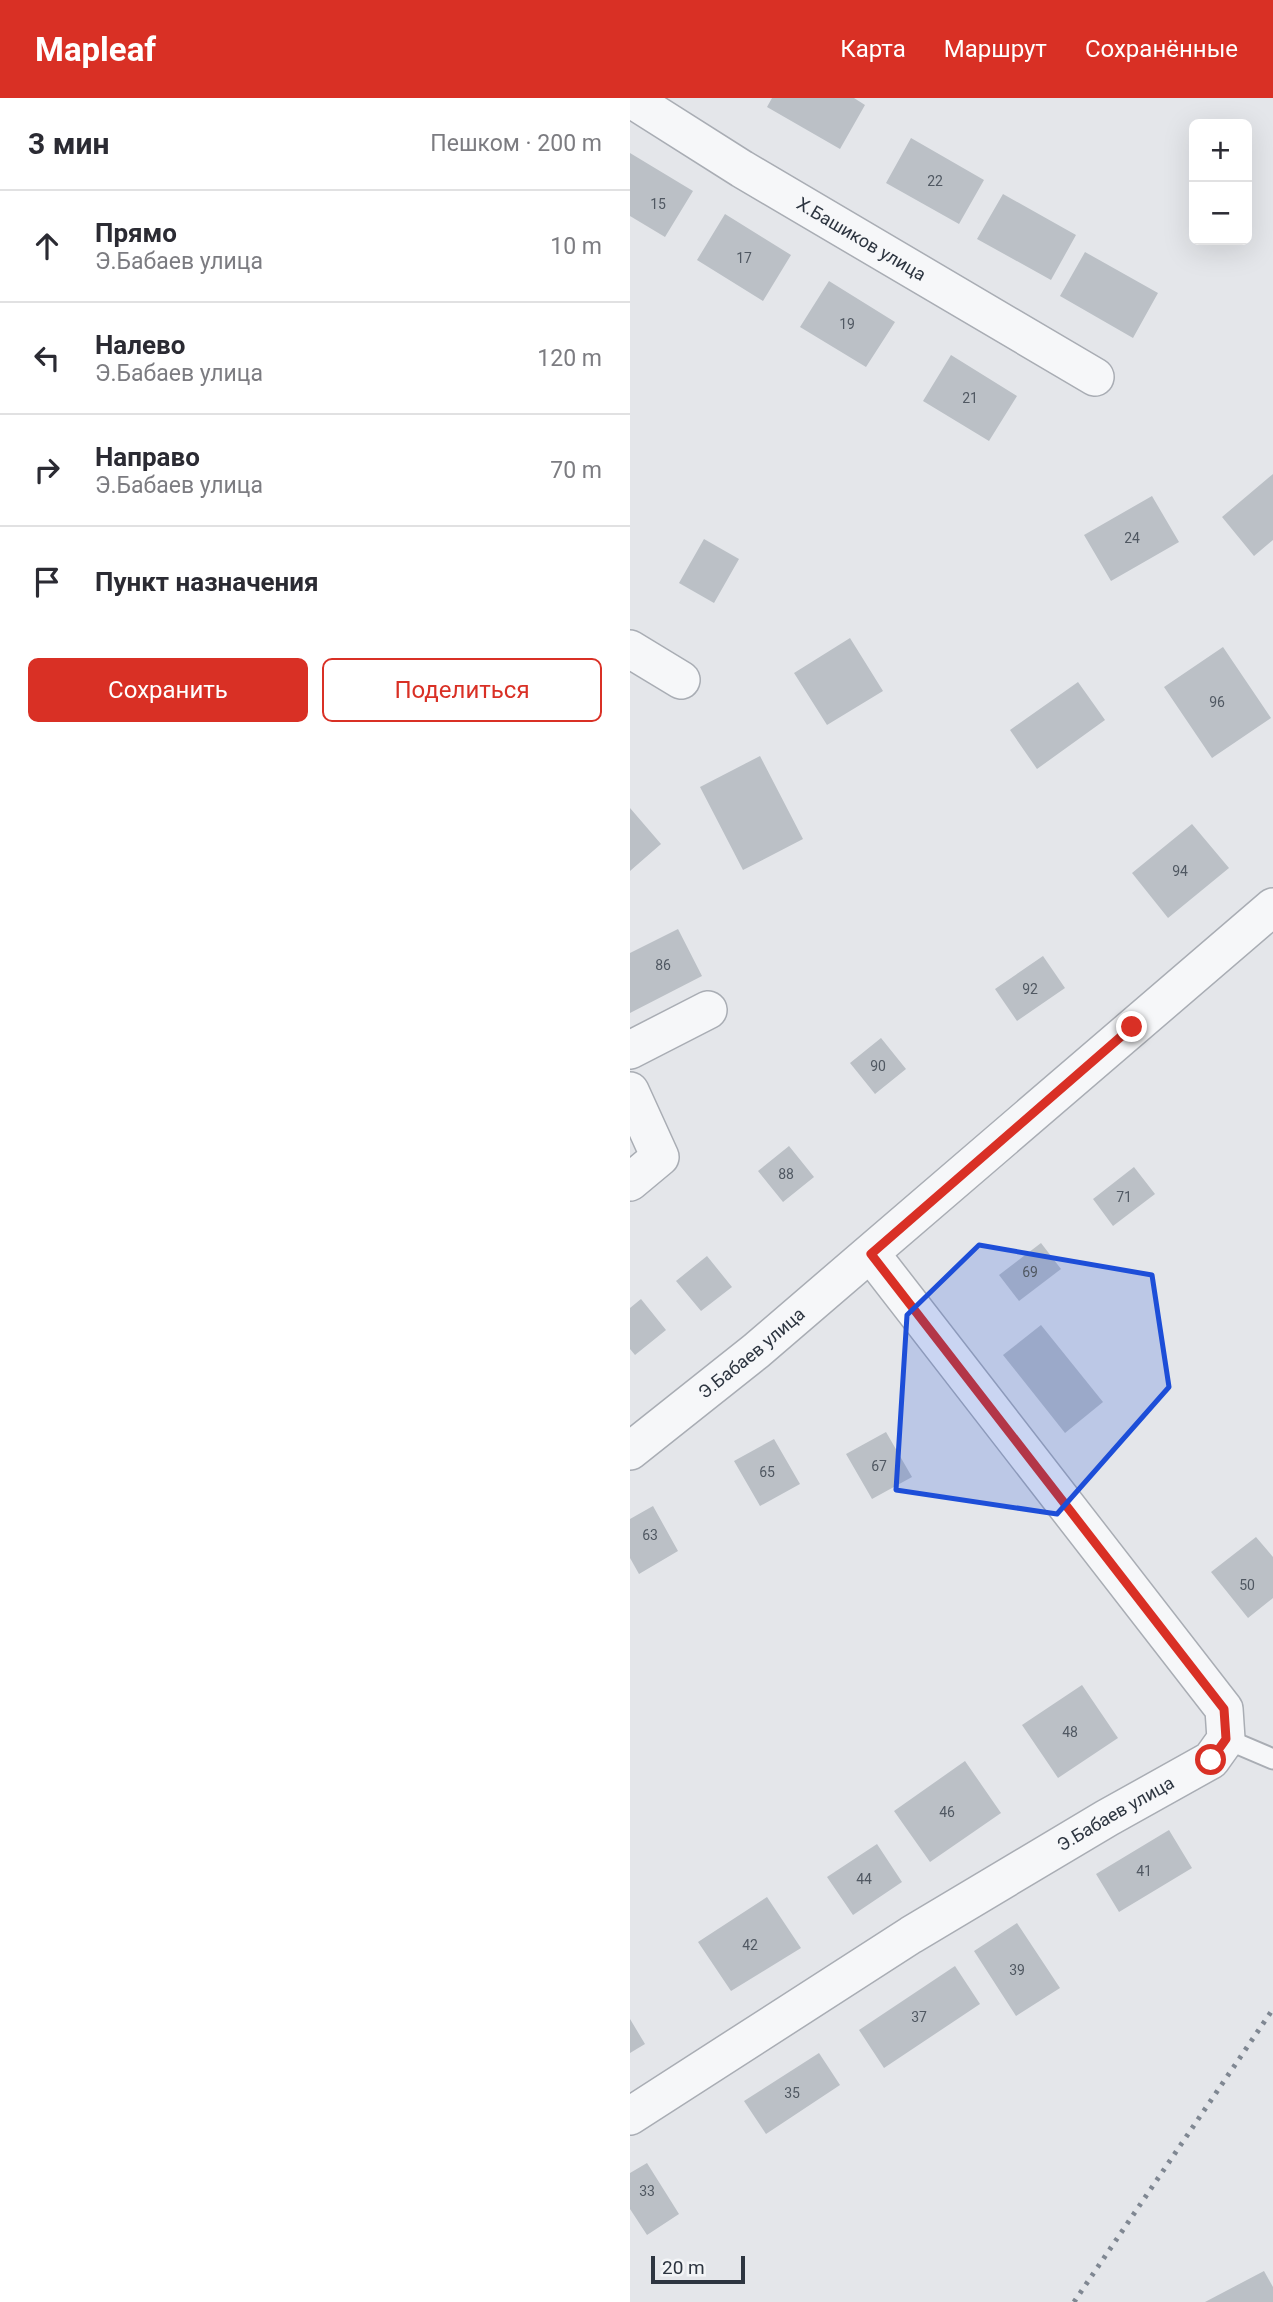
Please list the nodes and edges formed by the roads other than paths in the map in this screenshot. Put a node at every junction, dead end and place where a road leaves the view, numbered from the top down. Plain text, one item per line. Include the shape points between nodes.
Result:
1 (630, 98) edge
2 (1095, 377) dead end
3 (630, 649) edge
4 (681, 680) dead end
5 (1273, 907) edge
6 (708, 1010) dead end
7 (630, 1050) edge
8 (630, 1091) edge
9 (630, 1182) edge
10 (871, 1254) junction
11 (630, 1451) edge
12 (1226, 1739) junction
13 (1273, 1759) edge
14 (630, 2116) edge

1 - 2 street, Х.Башиков улица
3 - 4 street
5 - 10 street, Э.Бабаев улица
6 - 7 street
8 - 9 street via 660,1157
10 - 11 street, Э.Бабаев улица
10 - 12 street via 1224,1709
12 - 13 lane
12 - 14 street, Э.Бабаев улица via 1211,1760 911,1935

